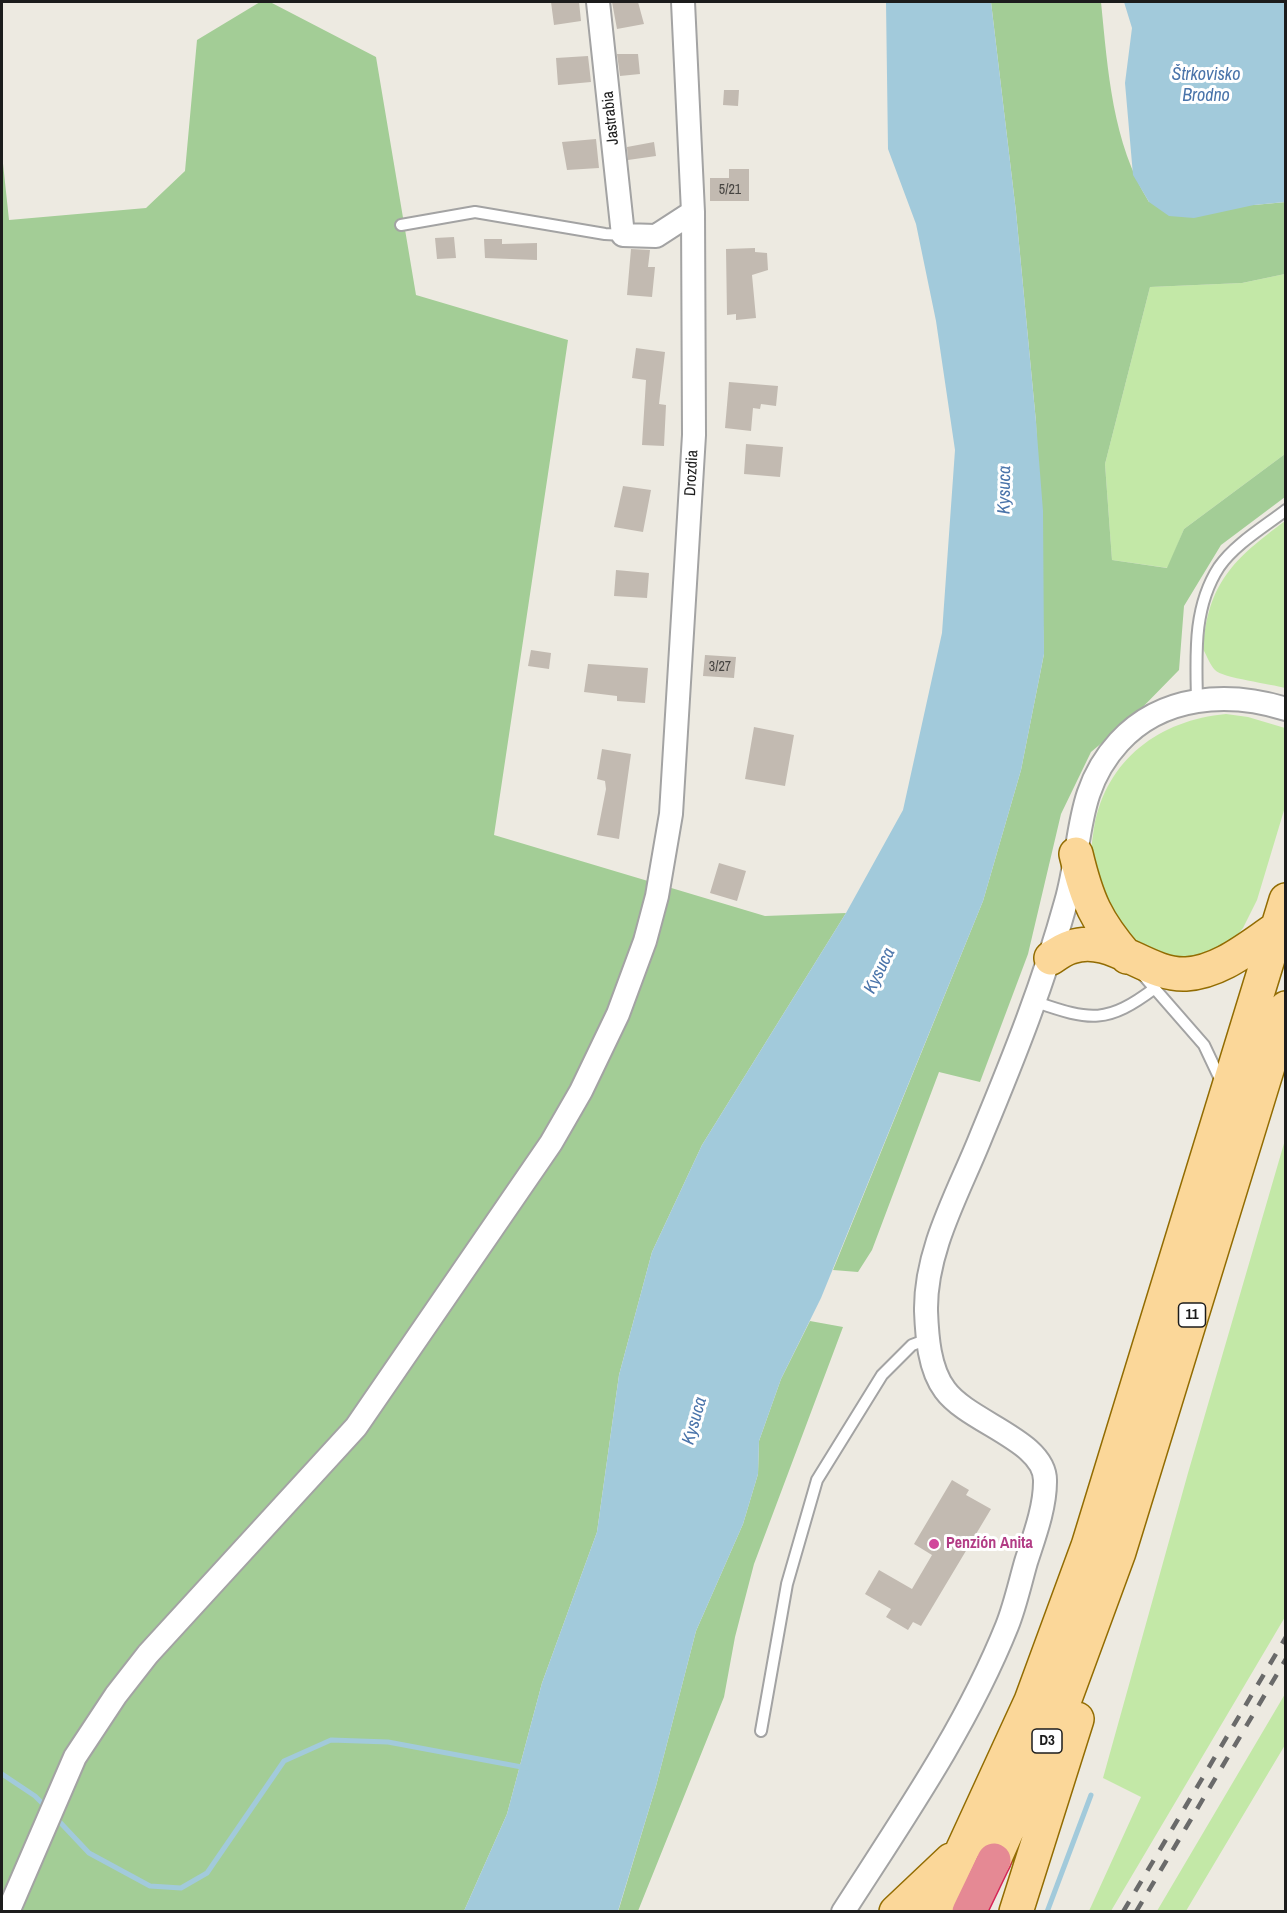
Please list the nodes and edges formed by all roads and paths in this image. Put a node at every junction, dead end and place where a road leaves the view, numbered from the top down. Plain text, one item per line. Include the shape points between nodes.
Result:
1 (598, 2) edge
2 (683, 2) edge
3 (693, 212) junction
4 (401, 225) dead end
5 (623, 235) junction
6 (1286, 510) edge
7 (1197, 700) junction
8 (1279, 707) edge
9 (1076, 854) junction
10 (1281, 915) edge
11 (1127, 957) junction
12 (1051, 958) junction
13 (1155, 988) junction
14 (1036, 1002) junction
15 (1286, 1008) edge
16 (1226, 1099) junction
17 (929, 1339) junction
18 (1094, 1621) junction
19 (761, 1731) dead end
20 (980, 1853) junction
21 (8, 1911) edge
22 (843, 1911) edge
23 (896, 1911) edge
24 (934, 1911) edge
25 (969, 1911) edge
26 (1016, 1911) edge

1 - 5 street, Jastrabia
2 - 3 street, Drozdia
3 - 5 street via 656,236
3 - 21 street, Drozdia via 694,435 672,803 657,896 618,1014 551,1143 356,1427 148,1654 116,1695 75,1757
4 - 5 lane via 475,212
6 - 7 lane via 1220,565 1209,586 1196,639
7 - 8 street via 1233,697
7 - 9 street via 1155,715 1120,740 1096,773 1080,815
9 - 11 main road via 1091,906 1104,930
9 - 12 street
10 - 11 main road via 1229,960 1210,969 1186,974 1159,971
10 - 16 main road, 11
11 - 12 main road via 1085,944
11 - 13 lane
12 - 14 street
13 - 14 lane via 1127,1009 1101,1016 1073,1015
13 - 16 lane via 1204,1045 1218,1069
14 - 17 street via 931,1262 927,1287
15 - 18 main road, 11 via 1169,1393
16 - 20 main road, 11 via 1088,1546
17 - 19 lane via 912,1345 889,1367 817,1480 787,1584
17 - 22 street via 943,1389 963,1408 1034,1452 1042,1463 1046,1481 1007,1625 969,1704 915,1800
18 - 20 main road, D3 via 1062,1707
18 - 26 main road via 1101,1650
20 - 23 main road
20 - 24 main road, D3
20 - 25 highway, D3

